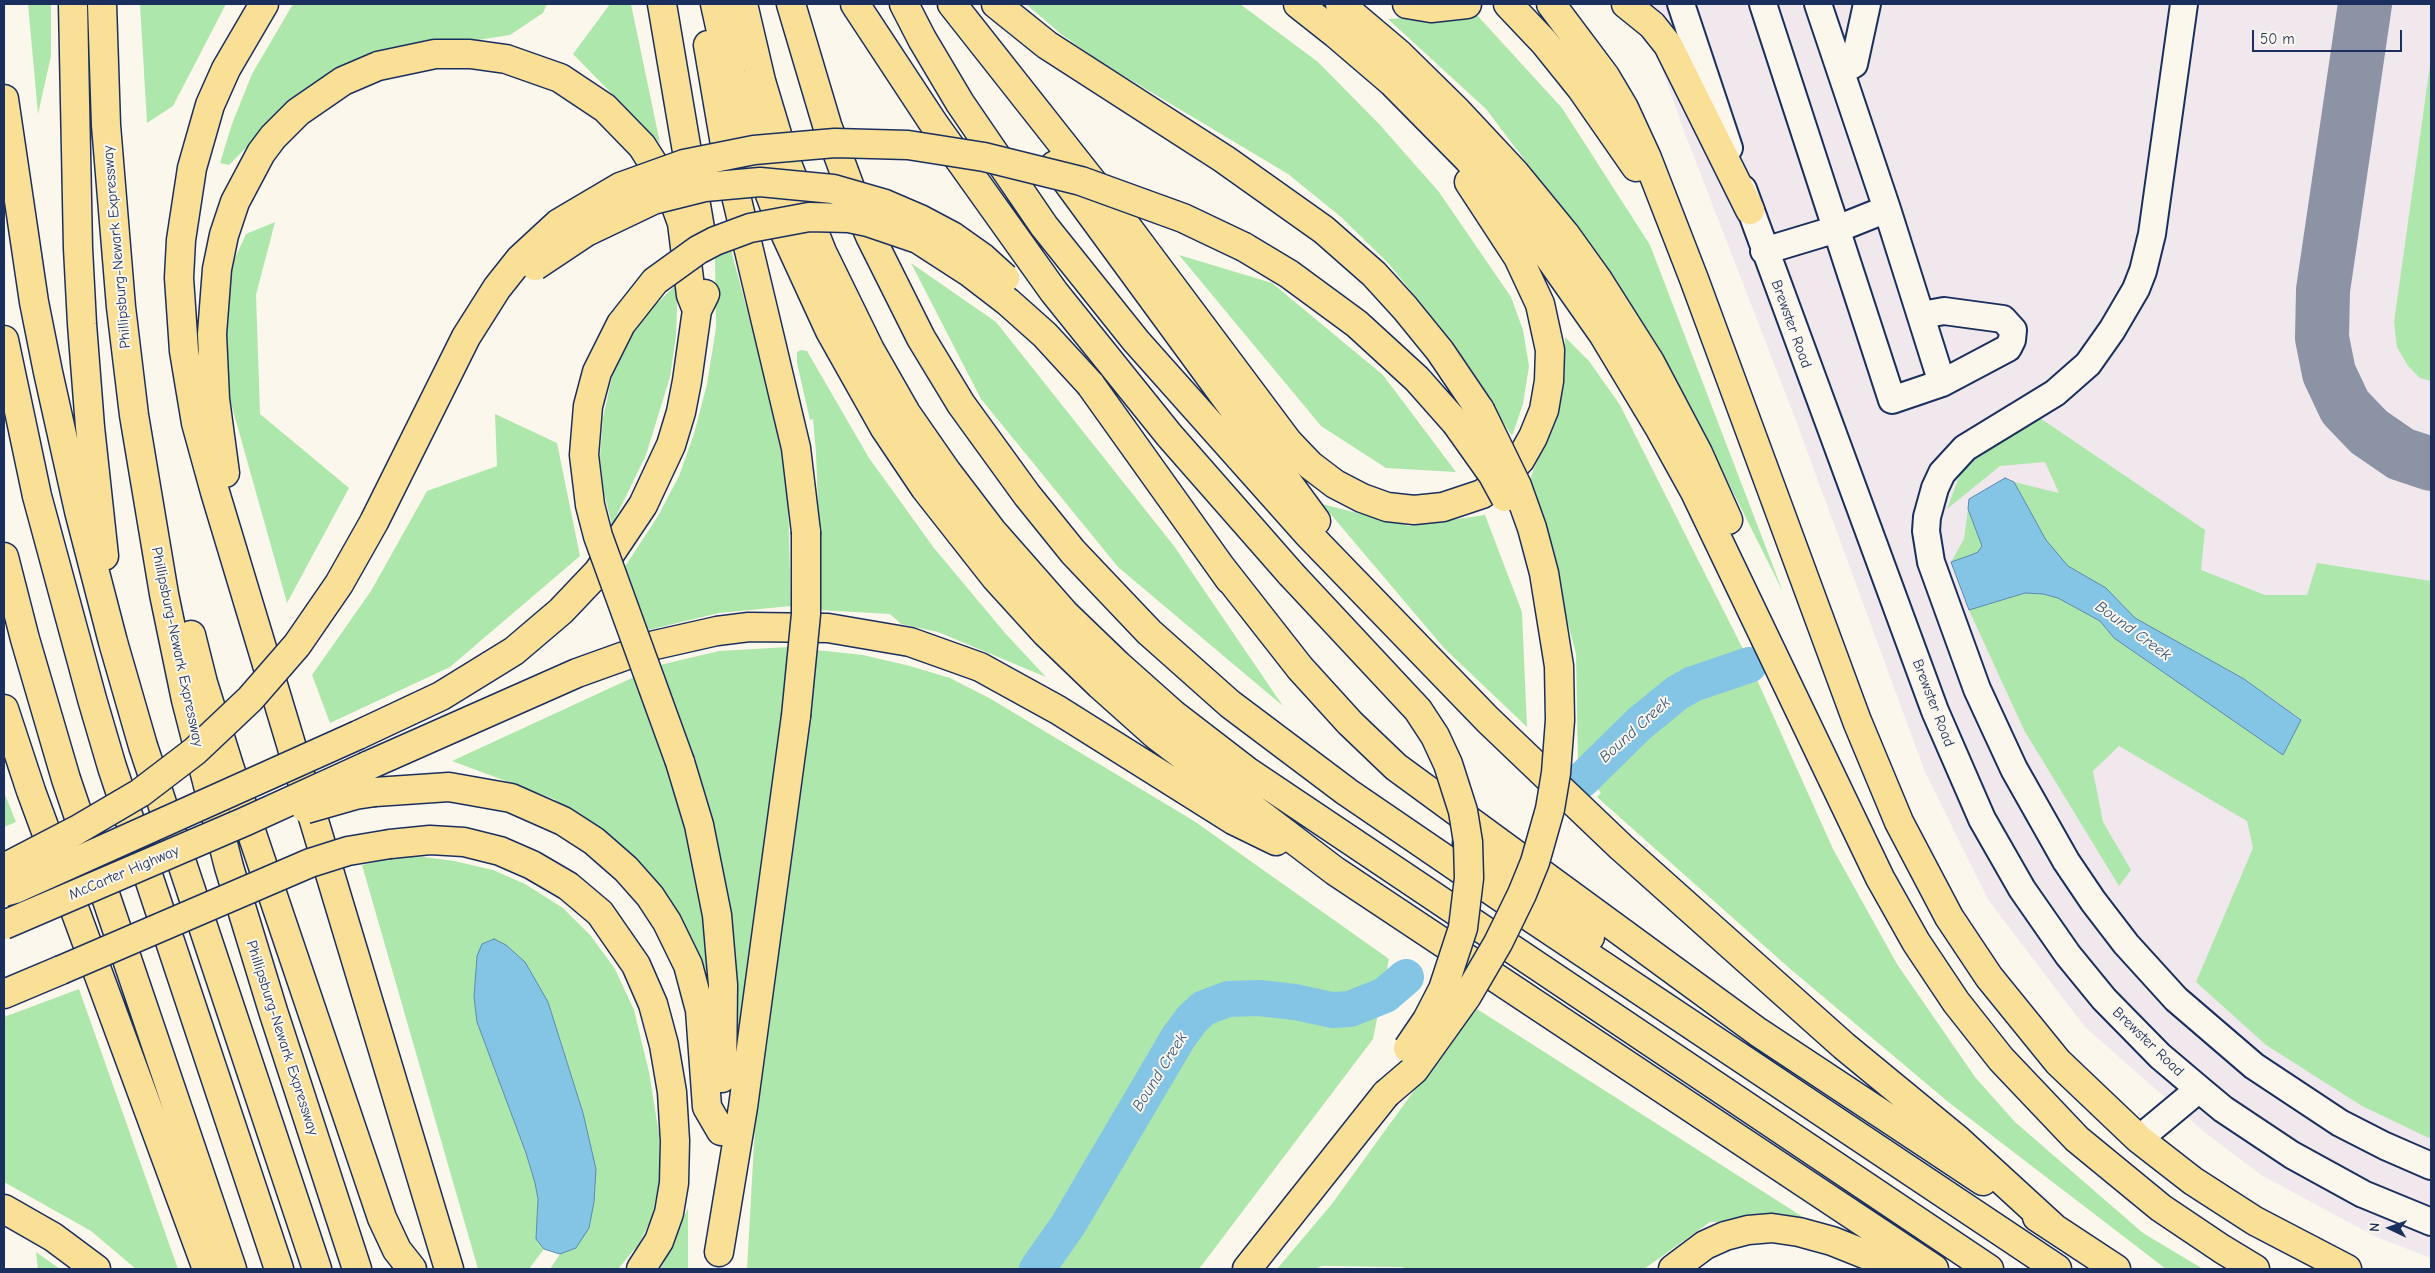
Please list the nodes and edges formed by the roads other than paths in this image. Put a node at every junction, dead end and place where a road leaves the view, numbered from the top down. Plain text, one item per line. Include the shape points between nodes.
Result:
1 (73, 4) edge
2 (102, 4) edge
3 (264, 4) edge
4 (662, 4) edge
5 (701, 4) edge
6 (715, 4) edge
7 (743, 4) edge
8 (791, 4) edge
9 (856, 4) edge
10 (904, 4) edge
11 (951, 4) edge
12 (996, 4) edge
13 (1298, 4) edge
14 (1340, 4) edge
15 (1407, 4) edge
16 (1467, 4) edge
17 (1508, 4) edge
18 (1551, 4) edge
19 (1626, 4) edge
20 (1681, 4) edge
21 (1763, 4) edge
22 (1818, 4) edge
23 (1867, 4) edge
24 (2184, 4) edge
25 (1842, 72) junction
26 (4, 99) edge
27 (1418, 106) junction
28 (1887, 208) junction
29 (1750, 210) junction
30 (1837, 229) junction
31 (1764, 251) junction
32 (1694, 279) junction
33 (697, 310) junction
34 (1922, 315) junction
35 (4, 340) edge
36 (455, 359) junction
37 (1942, 383) junction
38 (1090, 384) junction
39 (146, 491) junction
40 (4, 557) edge
41 (1220, 566) junction
42 (1385, 615) junction
43 (1553, 619) junction
44 (258, 634) junction
45 (113, 642) junction
46 (4, 710) edge
47 (1832, 781) junction
48 (244, 822) junction
49 (4, 868) edge
50 (1335, 871) junction
51 (4, 892) edge
52 (4, 925) edge
53 (4, 994) edge
54 (2199, 1089) junction
55 (1386, 1094) junction
56 (1811, 1105) junction
57 (721, 1131) junction
58 (2139, 1138) junction
59 (2431, 1166) edge
60 (4, 1209) edge
61 (2431, 1222) edge
62 (2053, 1227) junction
63 (229, 1260) edge
64 (718, 1260) edge
65 (96, 1269) edge
66 (207, 1269) edge
67 (279, 1269) edge
68 (317, 1269) edge
69 (357, 1269) edge
70 (412, 1269) edge
71 (449, 1269) edge
72 (641, 1269) edge
73 (1247, 1269) edge
74 (1673, 1269) edge
75 (1902, 1269) edge
76 (1934, 1269) edge
77 (1989, 1269) edge
78 (2057, 1269) edge
79 (2116, 1269) edge
80 (2256, 1269) edge
81 (2347, 1269) edge

1 - 45 highway via 82,324
2 - 39 highway, Phillipsburg-Newark Expressway via 114,235
3 - 44 highway via 226,69 200,137 185,205 178,278 184,351 196,422
4 - 33 highway via 703,240 705,294
5 - 64 highway, bridge via 726,154 796,448 806,532 806,614 796,716 743,1107
6 - 50 highway via 746,126 784,231 847,363 925,488 995,577 1092,679 1179,753
7 - 77 highway via 782,151 822,252 870,350 906,413 947,472 992,532 1065,614 1173,714 1247,771
8 - 56 highway via 836,152 870,236 903,304 984,438 1050,525 1092,573 1182,662 1288,749 1405,832
9 - 55 highway, bridge via 934,124 1054,292 1169,435 1291,574 1418,710 1435,736 1463,811 1468,842 1468,878 1460,936 1443,989 1427,1020 1398,1062
10 - 42 highway via 940,72 980,134 1088,283 1184,398
11 - 27 highway via 1113,208 1293,448 1322,475 1348,492 1387,506 1414,510 1470,500 1512,471 1539,424 1547,396 1550,366 1545,320 1526,274 1497,222
11 - 42 highway via 1023,121
12 - 43 highway, bridge via 1047,45 1232,164 1324,230 1405,308 1440,351 1480,410 1509,468 1539,550
13 - 27 highway
14 - 47 highway via 1418,72 1498,153 1565,234 1624,319 1708,475 1822,733
15 - 16 highway via 1432,8
17 - 32 highway via 1544,42 1625,149 1658,205
18 - 32 highway via 1605,76 1631,124
19 - 29 highway via 1652,25 1668,45
20 - 29 street, Brewster Road
21 - 30 street
22 - 25 street
23 - 25 street via 1854,64
24 - 59 street via 2152,234 2136,289 2100,349 2082,370 2055,393 1965,448 1942,473 1927,517 1931,562 1978,689 2014,769 2066,861 2126,944 2176,999 2254,1066 2333,1119
25 - 28 street
26 - 45 highway via 43,346 79,511
27 - 47 highway via 1517,214 1583,304 1622,365 1711,525
28 - 30 street
28 - 34 street
29 - 31 street, Brewster Road
30 - 31 street
30 - 37 street via 1892,400
31 - 54 street, Brewster Road via 1935,711 1994,842 2031,903 2086,978 2140,1037
32 - 58 highway via 1851,705 1899,822 1931,886 1968,948 2010,1006 2084,1089
33 - 44 highway via 691,296 682,222 661,174 642,146 618,120 560,78 506,59 435,54 378,66 343,81 312,100 273,137 242,185 224,234 214,291 212,357 218,424 231,510
33 - 51 highway, bridge via 688,381 671,445 643,505 598,572 554,618 507,656 441,696
34 - 37 street
34 - 37 street via 1944,311 2003,319 2013,330 2008,348
35 - 67 highway via 39,505 102,733
36 - 38 highway, bridge via 498,300 539,262 570,240 635,207 669,195 705,187 760,182 851,192 903,211 952,236 1011,283
36 - 43 highway, bridge via 476,320 508,274 559,223 640,179 700,160 808,145 908,145 966,154 1058,175 1126,196 1204,226 1290,274 1357,324 1417,379 1456,423 1493,474 1535,563
36 - 49 highway, bridge via 357,554 318,616 274,672 225,725 169,772 77,830
38 - 41 highway
38 - 57 highway, bridge via 1039,330 969,272 918,239 849,218 809,217 750,228 715,241 655,281 620,324 597,372 585,422 584,463 596,528 680,762 699,825 713,892 723,1010
39 - 69 highway, Phillipsburg-Newark Expressway via 186,700 229,867
39 - 70 highway via 166,513 203,684 382,1218 397,1250
40 - 63 highway via 66,779
41 - 56 highway via 1329,724 1374,770
41 - 62 highway via 1300,668 1396,767 1765,1038
42 - 62 highway via 1488,720 1675,897 1844,1046 1957,1139
43 - 55 highway, bridge via 1559,666 1560,738 1554,790 1535,862 1498,943 1467,996 1414,1070
44 - 71 highway
45 - 68 highway via 143,746
46 - 66 highway
47 - 80 highway via 1916,942 1956,1002 2001,1059 2051,1113 2104,1162 2184,1224
48 - 50 highway, McCarter Highway, bridge via 576,673 655,645 749,627 828,628 910,642 980,667 1058,710 1233,820
48 - 52 highway, McCarter Highway, bridge
48 - 57 highway, bridge via 272,821 333,801 375,792 449,787 511,798 563,820 626,869 668,922 688,965 700,1010 708,1107
50 - 76 highway
53 - 72 highway, bridge via 292,870 348,851 430,840 464,842 500,851 568,886 600,913 636,965 653,1004 672,1092 674,1183 660,1241
54 - 58 street
54 - 61 street, Brewster Road via 2268,1140 2315,1168 2363,1194
55 - 73 highway
56 - 78 highway
57 - 64 highway
58 - 81 highway via 2193,1181 2255,1221
60 - 65 highway via 53,1237
62 - 79 highway
74 - 75 highway via 1705,1245 1725,1236 1772,1228 1832,1241

